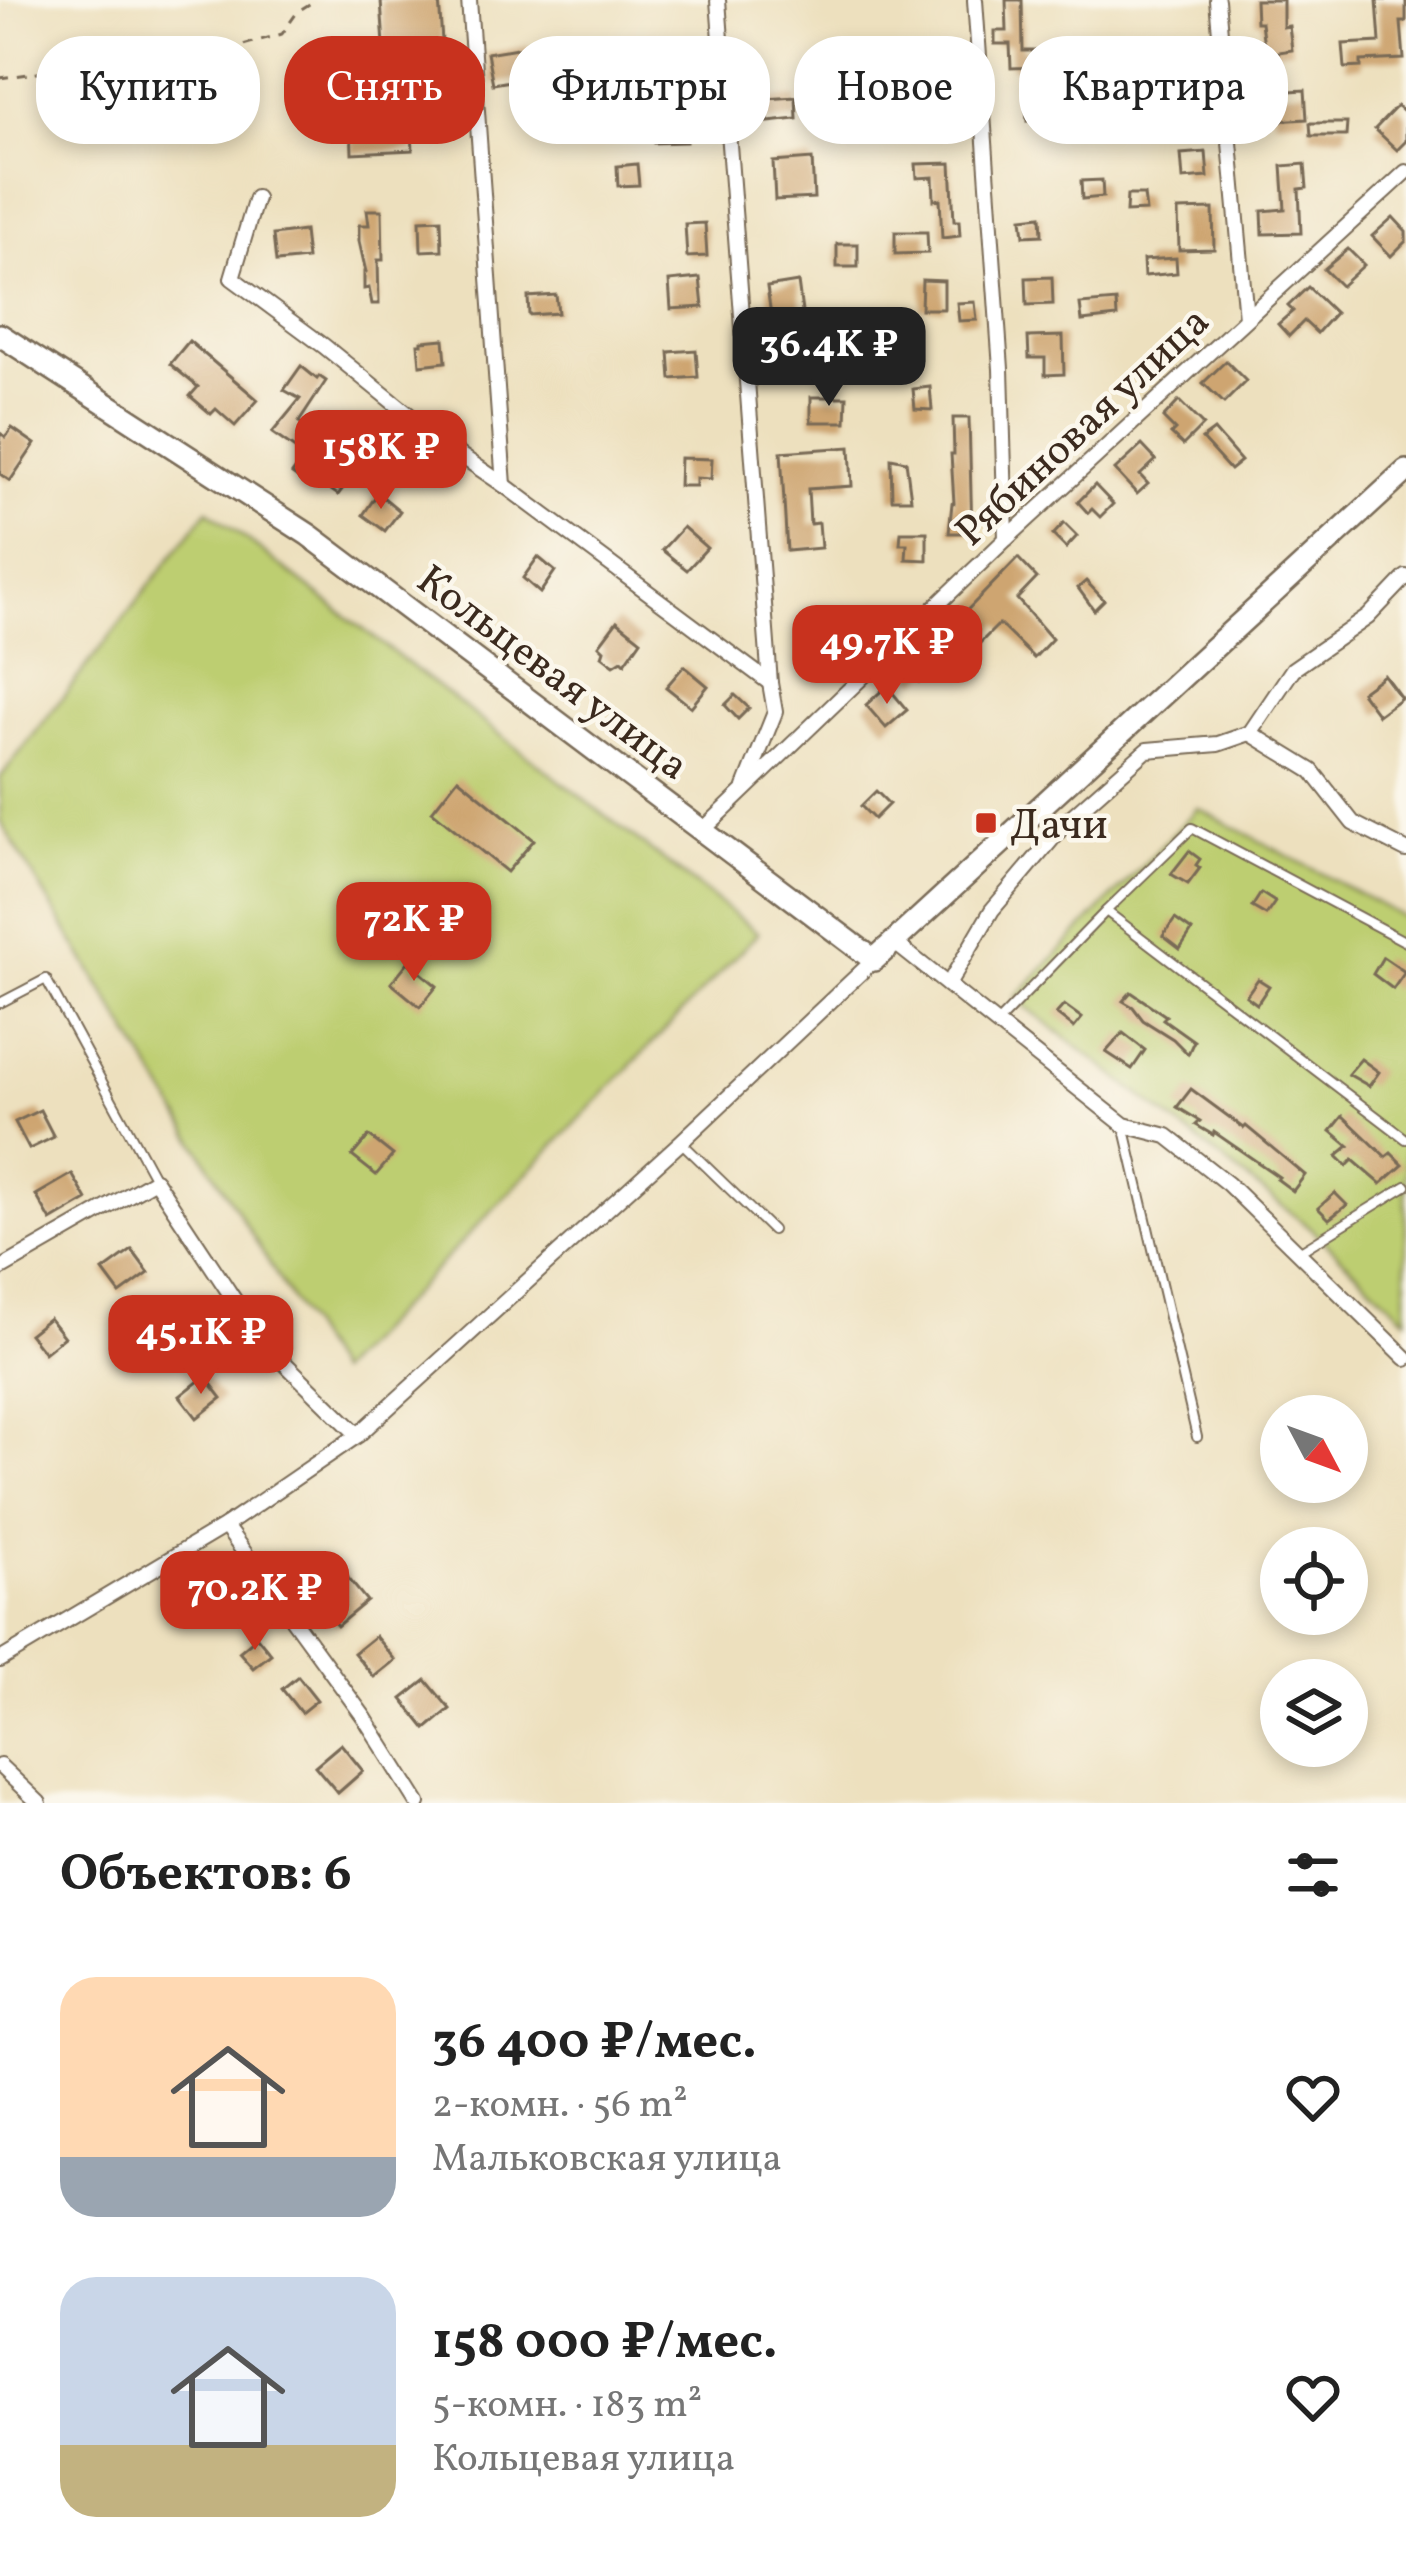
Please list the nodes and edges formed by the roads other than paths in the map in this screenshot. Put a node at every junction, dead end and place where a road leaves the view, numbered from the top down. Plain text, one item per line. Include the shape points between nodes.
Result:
1 (469, 0) edge
2 (718, 0) edge
3 (975, 0) edge
4 (1217, 0) edge
5 (1406, 172) edge
6 (256, 198) dead end
7 (1246, 318) junction
8 (0, 335) edge
9 (1406, 471) edge
10 (504, 485) junction
11 (1006, 538) junction
12 (1406, 577) edge
13 (770, 683) junction
14 (1250, 733) junction
15 (743, 792) junction
16 (702, 832) junction
17 (1406, 850) edge
18 (1106, 911) junction
19 (1406, 942) edge
20 (895, 943) junction
21 (874, 960) junction
22 (948, 985) junction
23 (0, 1003) edge
24 (996, 1024) junction
25 (1124, 1125) junction
26 (1406, 1139) edge
27 (681, 1142) junction
28 (155, 1180) junction
29 (1406, 1186) edge
30 (772, 1231) dead end
31 (1298, 1253) junction
32 (0, 1270) edge
33 (1406, 1358) edge
34 (358, 1435) junction
35 (1197, 1437) dead end
36 (226, 1526) junction
37 (0, 1660) edge
38 (0, 1766) edge
39 (39, 1803) edge
40 (418, 1803) edge

1 - 10 street
2 - 13 street
3 - 11 street
4 - 7 street
5 - 7 street, Рябиновая улица
6 - 10 street via 232,278
7 - 11 street, Рябиновая улица
8 - 16 street, Кольцевая улица via 309,536
9 - 20 street
10 - 13 street
11 - 15 street, Рябиновая улица
12 - 14 street via 1368,617 1293,668
13 - 15 street via 775,712
14 - 17 street via 1312,772 1353,823
14 - 22 street via 1147,750 1070,819 992,910
15 - 16 street, Рябиновая улица
16 - 21 street, Кольцевая улица
18 - 19 lane via 1192,828
18 - 24 lane
18 - 26 lane
20 - 21 street
20 - 22 street
21 - 27 street
22 - 24 street
23 - 28 lane via 46,979
24 - 25 street
25 - 31 street via 1167,1136
25 - 35 lane
27 - 30 lane
27 - 34 street
28 - 32 street
28 - 34 street via 260,1340
29 - 31 lane
31 - 33 street
34 - 36 street
36 - 37 street
36 - 40 street
38 - 39 street

